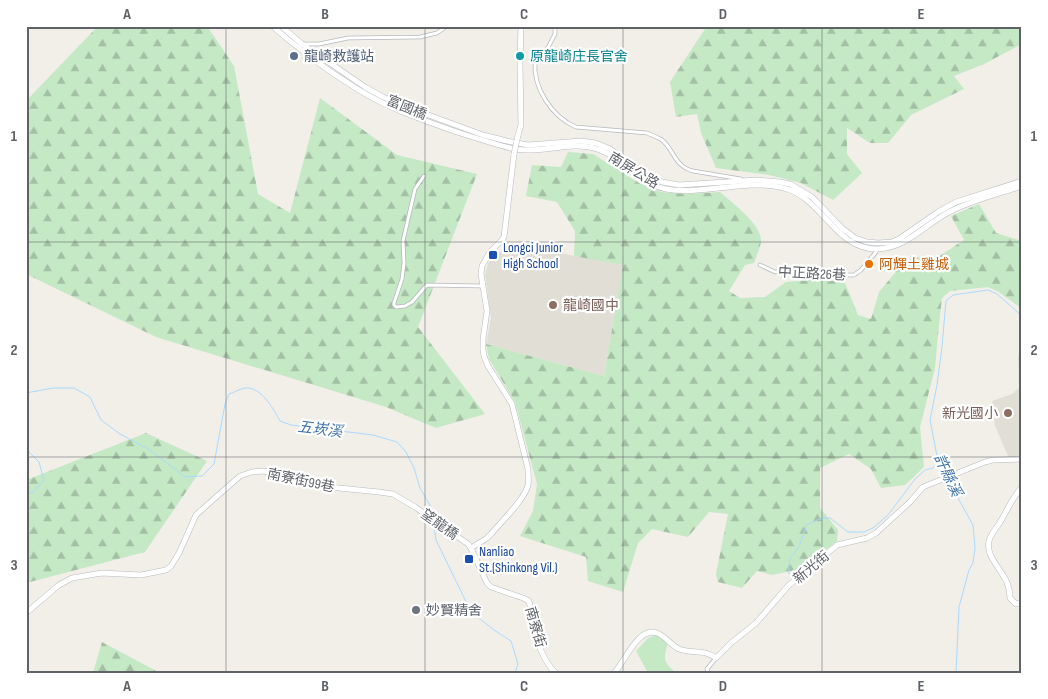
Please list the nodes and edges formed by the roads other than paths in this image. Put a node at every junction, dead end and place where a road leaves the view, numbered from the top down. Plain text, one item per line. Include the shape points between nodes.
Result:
1 (272, 26) edge
2 (281, 26) edge
3 (447, 26) edge
4 (521, 26) edge
5 (555, 26) edge
6 (300, 46) junction
7 (506, 144) junction
8 (424, 176) dead end
9 (749, 181) junction
10 (1022, 181) edge
11 (764, 186) junction
12 (1022, 186) edge
13 (877, 246) junction
14 (760, 265) dead end
15 (483, 286) junction
16 (1022, 459) edge
17 (1022, 487) edge
18 (415, 507) joint
19 (471, 548) junction
20 (1022, 603) edge
21 (26, 613) edge
22 (716, 658) junction
23 (556, 673) edge
24 (614, 673) edge
25 (708, 673) edge

1 - 6 street
2 - 6 street
3 - 6 street via 437,33 420,37 348,38
4 - 15 street, bridge via 521,125 514,154 504,237 482,266
5 - 9 street via 555,34 542,59 535,62 535,77 546,101 559,116 576,127 659,138 686,169
6 - 7 street, 富國橋 via 383,97
7 - 9 street, 南屏公路 via 596,143 662,182 679,185
7 - 11 street, 南屏公路 via 528,150 594,148 644,180 666,189
8 - 15 street via 415,189 403,242 402,279 394,305 405,306 412,302 427,285
9 - 11 street
9 - 13 street, 南屏公路 via 780,182 797,187 812,196 843,229 861,241
10 - 13 street via 962,200 899,239
11 - 13 street, 南屏公路 via 781,187 795,193 814,206 848,240 860,246
12 - 13 street via 959,207 902,243 885,248
13 - 14 street, 中正路26巷 via 876,252 854,275 775,272
15 - 19 street via 487,311 484,356 512,404 529,478 523,496 514,507 487,538
16 - 22 street, 新光街 via 985,462 923,487 876,534 837,545 788,586 756,622
17 - 20 street via 1013,497 988,543 991,556 1006,578 1010,598 1016,604
18 - 19 street, 望龍橋
18 - 21 street, 南寮街99巷 via 386,493 328,487 292,475 252,472 240,476 196,515 172,566 166,570 141,575 102,573 72,578
19 - 23 street, 南寮街 via 491,587 529,601 535,635 548,664
22 - 24 street via 711,654 678,648 650,632 640,636
22 - 25 street, 新光街 via 707,669

